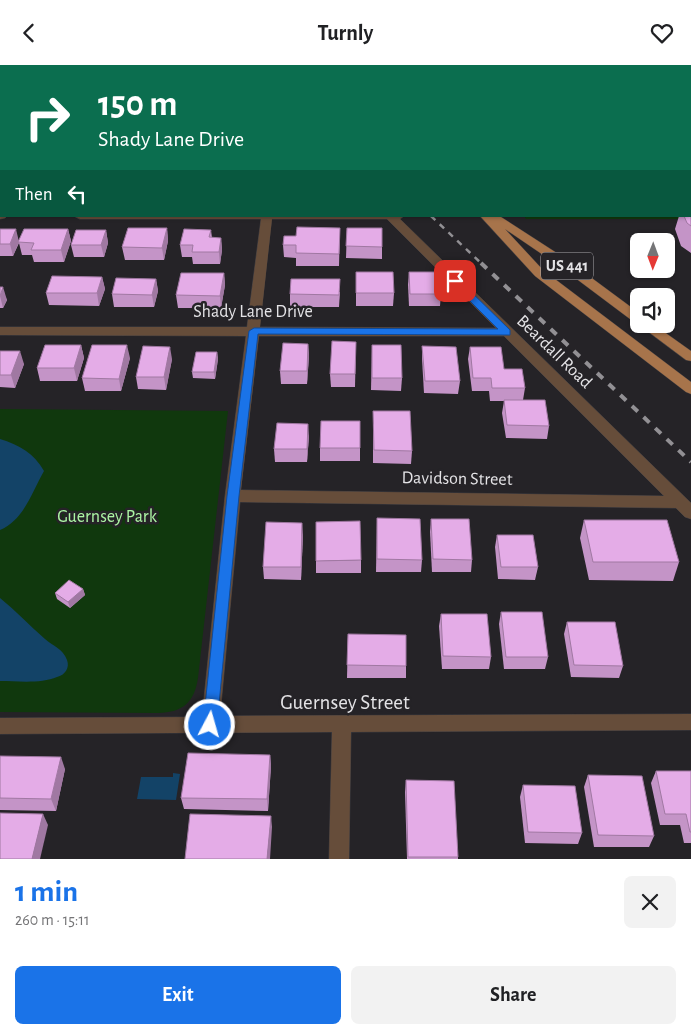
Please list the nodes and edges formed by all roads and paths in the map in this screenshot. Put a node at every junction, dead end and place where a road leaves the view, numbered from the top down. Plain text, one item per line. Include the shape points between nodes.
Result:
1 (267, 217) edge
2 (394, 217) edge
3 (487, 217) edge
4 (494, 217) edge
5 (630, 312) edge
6 (0, 331) edge
7 (254, 331) junction
8 (506, 332) junction
9 (658, 333) edge
10 (691, 357) edge
11 (689, 386) edge
12 (233, 496) junction
13 (686, 508) edge
14 (691, 722) edge
15 (342, 724) junction
16 (210, 725) junction
17 (0, 726) edge
18 (339, 859) edge

1 - 2 street
1 - 7 street
2 - 8 street, Beardall Road
3 - 11 main road, US 441 via 538,273
4 - 5 main road, US 441
6 - 7 street, Shady Lane Drive
7 - 8 street, Shady Lane Drive
7 - 12 street
8 - 13 street, Beardall Road
9 - 10 main road
12 - 13 street, Davidson Street
12 - 16 street
14 - 15 street, Guernsey Street
15 - 16 street, Guernsey Street
15 - 18 street
16 - 17 street, Guernsey Street

